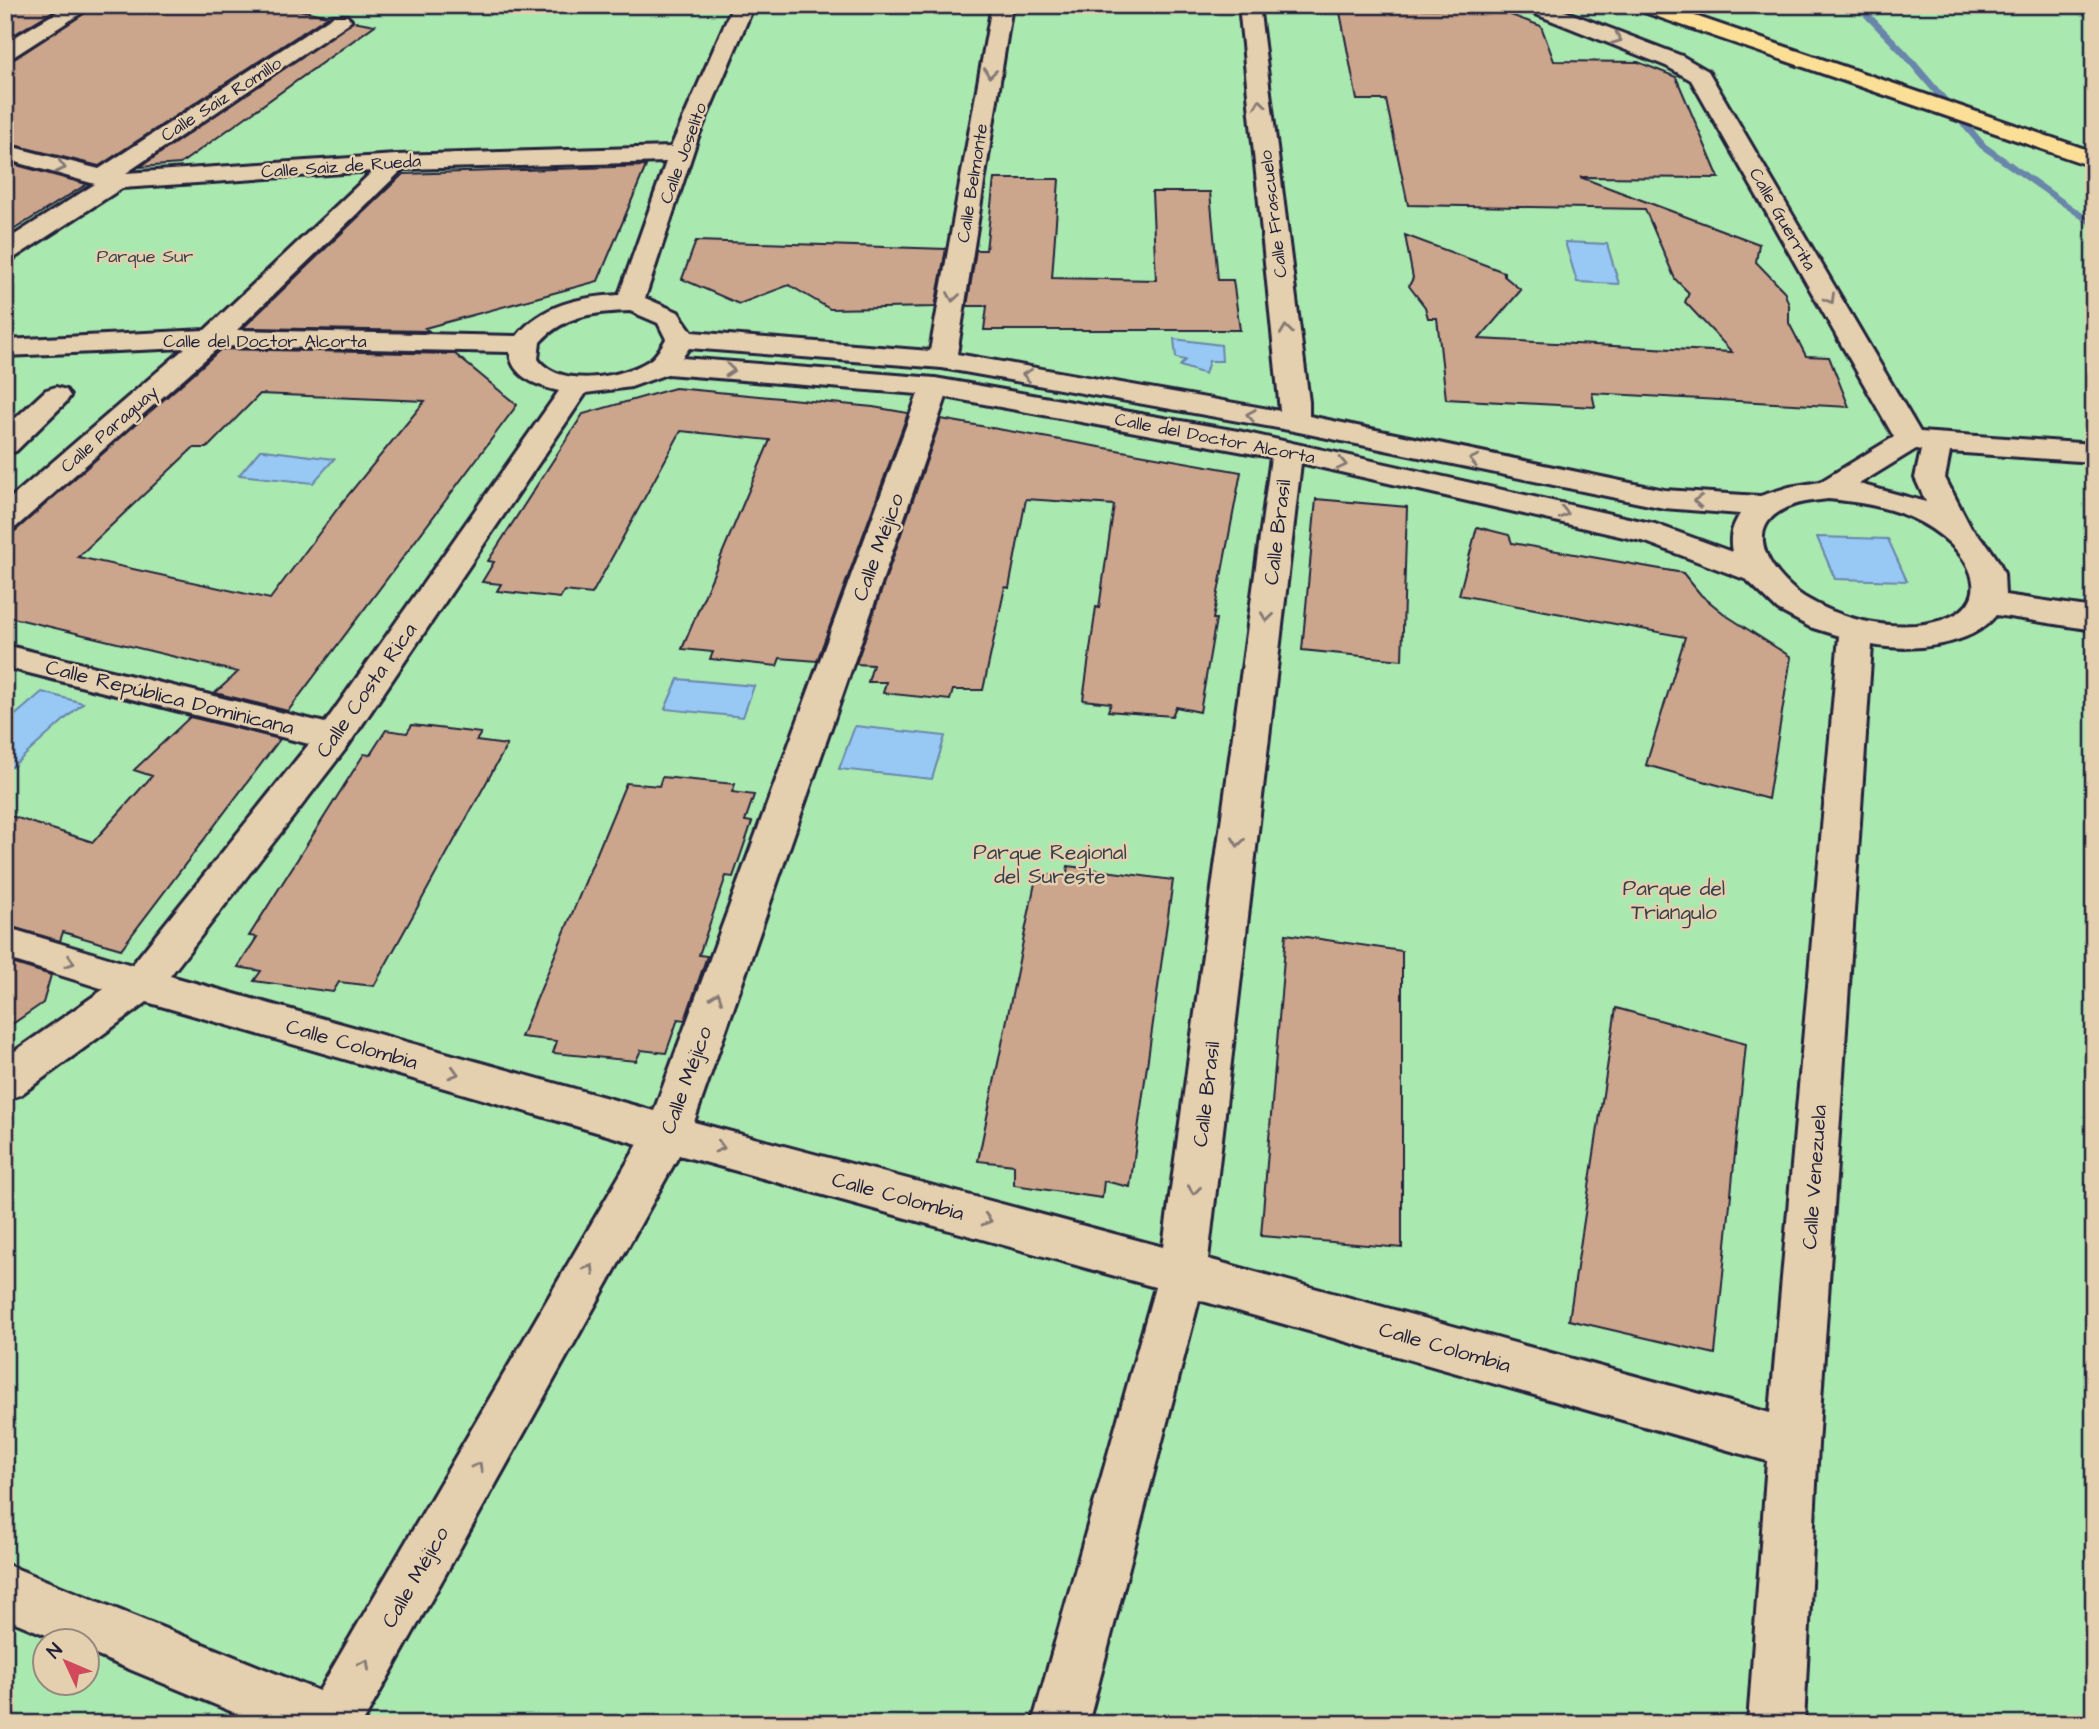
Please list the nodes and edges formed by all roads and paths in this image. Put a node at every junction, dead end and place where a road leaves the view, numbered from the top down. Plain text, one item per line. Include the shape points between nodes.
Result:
1 (84, 5) edge
2 (744, 5) edge
3 (1002, 5) edge
4 (1248, 5) edge
5 (1530, 5) edge
6 (1642, 5) edge
7 (340, 20) dead end
8 (5, 33) edge
9 (31, 37) junction
10 (5, 52) edge
11 (5, 152) edge
12 (680, 154) junction
13 (2094, 160) edge
14 (396, 162) junction
15 (109, 179) junction
16 (5, 253) edge
17 (630, 303) junction
18 (213, 338) junction
19 (680, 339) junction
20 (524, 344) junction
21 (5, 348) edge
22 (662, 365) junction
23 (939, 374) junction
24 (577, 385) junction
25 (56, 396) dead end
26 (1291, 437) junction
27 (1923, 441) junction
28 (5, 445) edge
29 (2094, 453) edge
30 (1828, 490) junction
31 (1766, 506) junction
32 (5, 520) edge
33 (1957, 531) junction
34 (1756, 572) junction
35 (1987, 603) junction
36 (2094, 619) edge
37 (1856, 630) junction
38 (5, 656) edge
39 (334, 738) junction
40 (5, 942) edge
41 (140, 985) junction
42 (5, 1082) edge
43 (668, 1133) junction
44 (1184, 1273) junction
45 (1793, 1444) junction
46 (5, 1591) edge
47 (331, 1724) edge
48 (1060, 1724) edge
49 (1776, 1724) edge

1 - 9 street
2 - 12 street, Calle Joselito
3 -> 23 street, Calle Belmonte
26 -> 4 street, Calle Frascuelo via 1294,402
5 -> 27 street, Calle Guerrita via 1674,61 1700,76
6 - 13 main road
7 - 15 street, Calle Saiz Romillo
8 - 9 street
9 - 10 street
11 -> 15 street, Calle Saiz de Rueda
12 - 14 street, Calle Saiz de Rueda
12 - 17 street, Calle Joselito
14 - 15 street, Calle Saiz de Rueda
14 - 18 street, Calle Paraguay
15 - 16 street, Calle Saiz Romillo
17 - 19 street via 668,316 678,326
17 - 20 street via 596,304 564,312 538,326
18 - 20 street, Calle del Doctor Alcorta
18 - 21 street, Calle del Doctor Alcorta
18 - 32 street, Calle Paraguay
19 - 22 street
19 - 23 street, Calle del Doctor Alcorta
20 - 24 street via 524,359 534,371 552,381
22 -> 23 street, Calle del Doctor Alcorta
22 - 24 street via 638,377
23 - 26 street, Calle del Doctor Alcorta via 1238,440
43 -> 23 street, Calle Méjico
24 - 39 street, Calle Costa Rica
25 - 28 street
31 -> 26 street, Calle del Doctor Alcorta via 1664,499
26 -> 34 street, Calle del Doctor Alcorta via 1655,534
26 -> 44 street, Calle Brasil
27 - 29 street
27 - 30 street
27 - 33 street via 1930,478
30 - 31 street via 1796,494
30 - 33 street via 1895,500
31 - 34 street via 1750,523 1745,544
33 - 35 street via 1979,553 1991,578
34 - 37 street via 1779,595 1822,620
35 - 36 street
35 - 37 street via 1973,619 1942,632 1906,636
37 - 45 street, Calle Venezuela
38 - 39 street, Calle República Dominicana
39 - 41 street, Calle Costa Rica
40 -> 41 street, Calle Colombia
41 - 42 street, Calle Costa Rica
41 -> 43 street, Calle Colombia
43 -> 44 street, Calle Colombia
47 -> 43 street, Calle Méjico
44 - 45 street, Calle Colombia
44 - 48 street, Calle Brasil
45 - 49 street, Calle Venezuela
46 - 47 street

